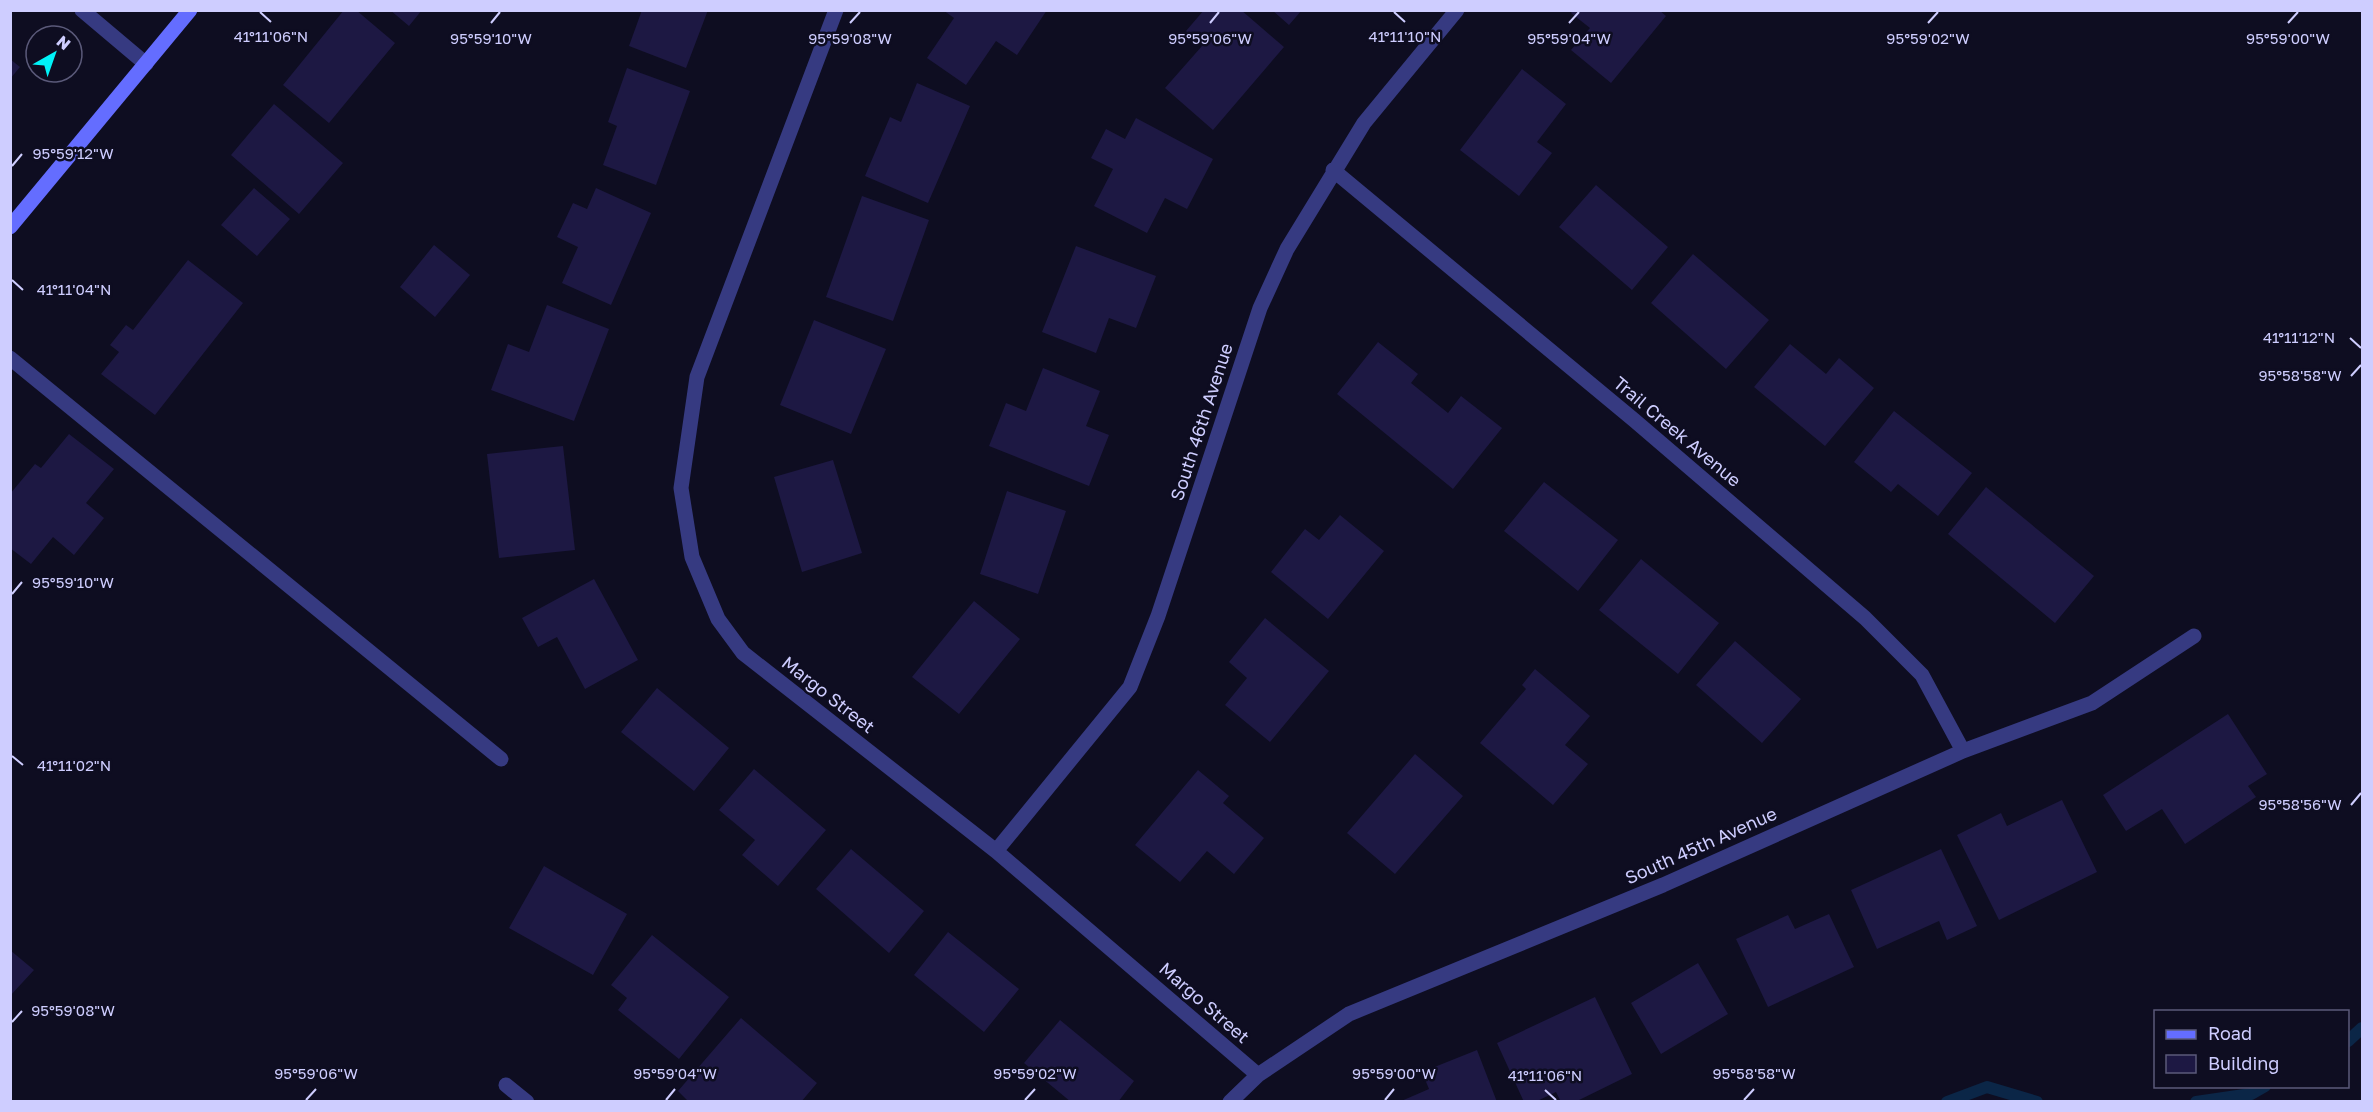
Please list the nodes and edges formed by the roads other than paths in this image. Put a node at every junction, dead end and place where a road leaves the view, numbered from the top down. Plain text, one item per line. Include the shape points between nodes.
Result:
1 (82, 10) edge
2 (190, 10) edge
3 (837, 10) edge
4 (1457, 10) edge
5 (146, 64) junction
6 (1334, 170) junction
7 (10, 227) edge
8 (10, 358) edge
9 (2194, 636) dead end
10 (1963, 751) junction
11 (501, 759) dead end
12 (996, 851) junction
13 (1258, 1075) junction
14 (506, 1085) dead end
15 (527, 1101) edge
16 (1230, 1101) edge

1 - 5 street
2 - 5 street
3 - 12 street, Margo Street via 697,377 681,488 692,557 718,619 742,652
4 - 6 street, South 46th Avenue via 1364,123
5 - 7 street
6 - 10 street, Trail Creek Avenue via 1865,618 1922,675
6 - 12 street, South 46th Avenue via 1287,249 1260,309 1158,616 1130,687
8 - 11 street
9 - 10 street, South 45th Avenue via 2092,703
10 - 13 street, South 45th Avenue via 1663,885 1349,1014
12 - 13 street, Margo Street
13 - 16 street, South 45th Avenue
14 - 15 street

